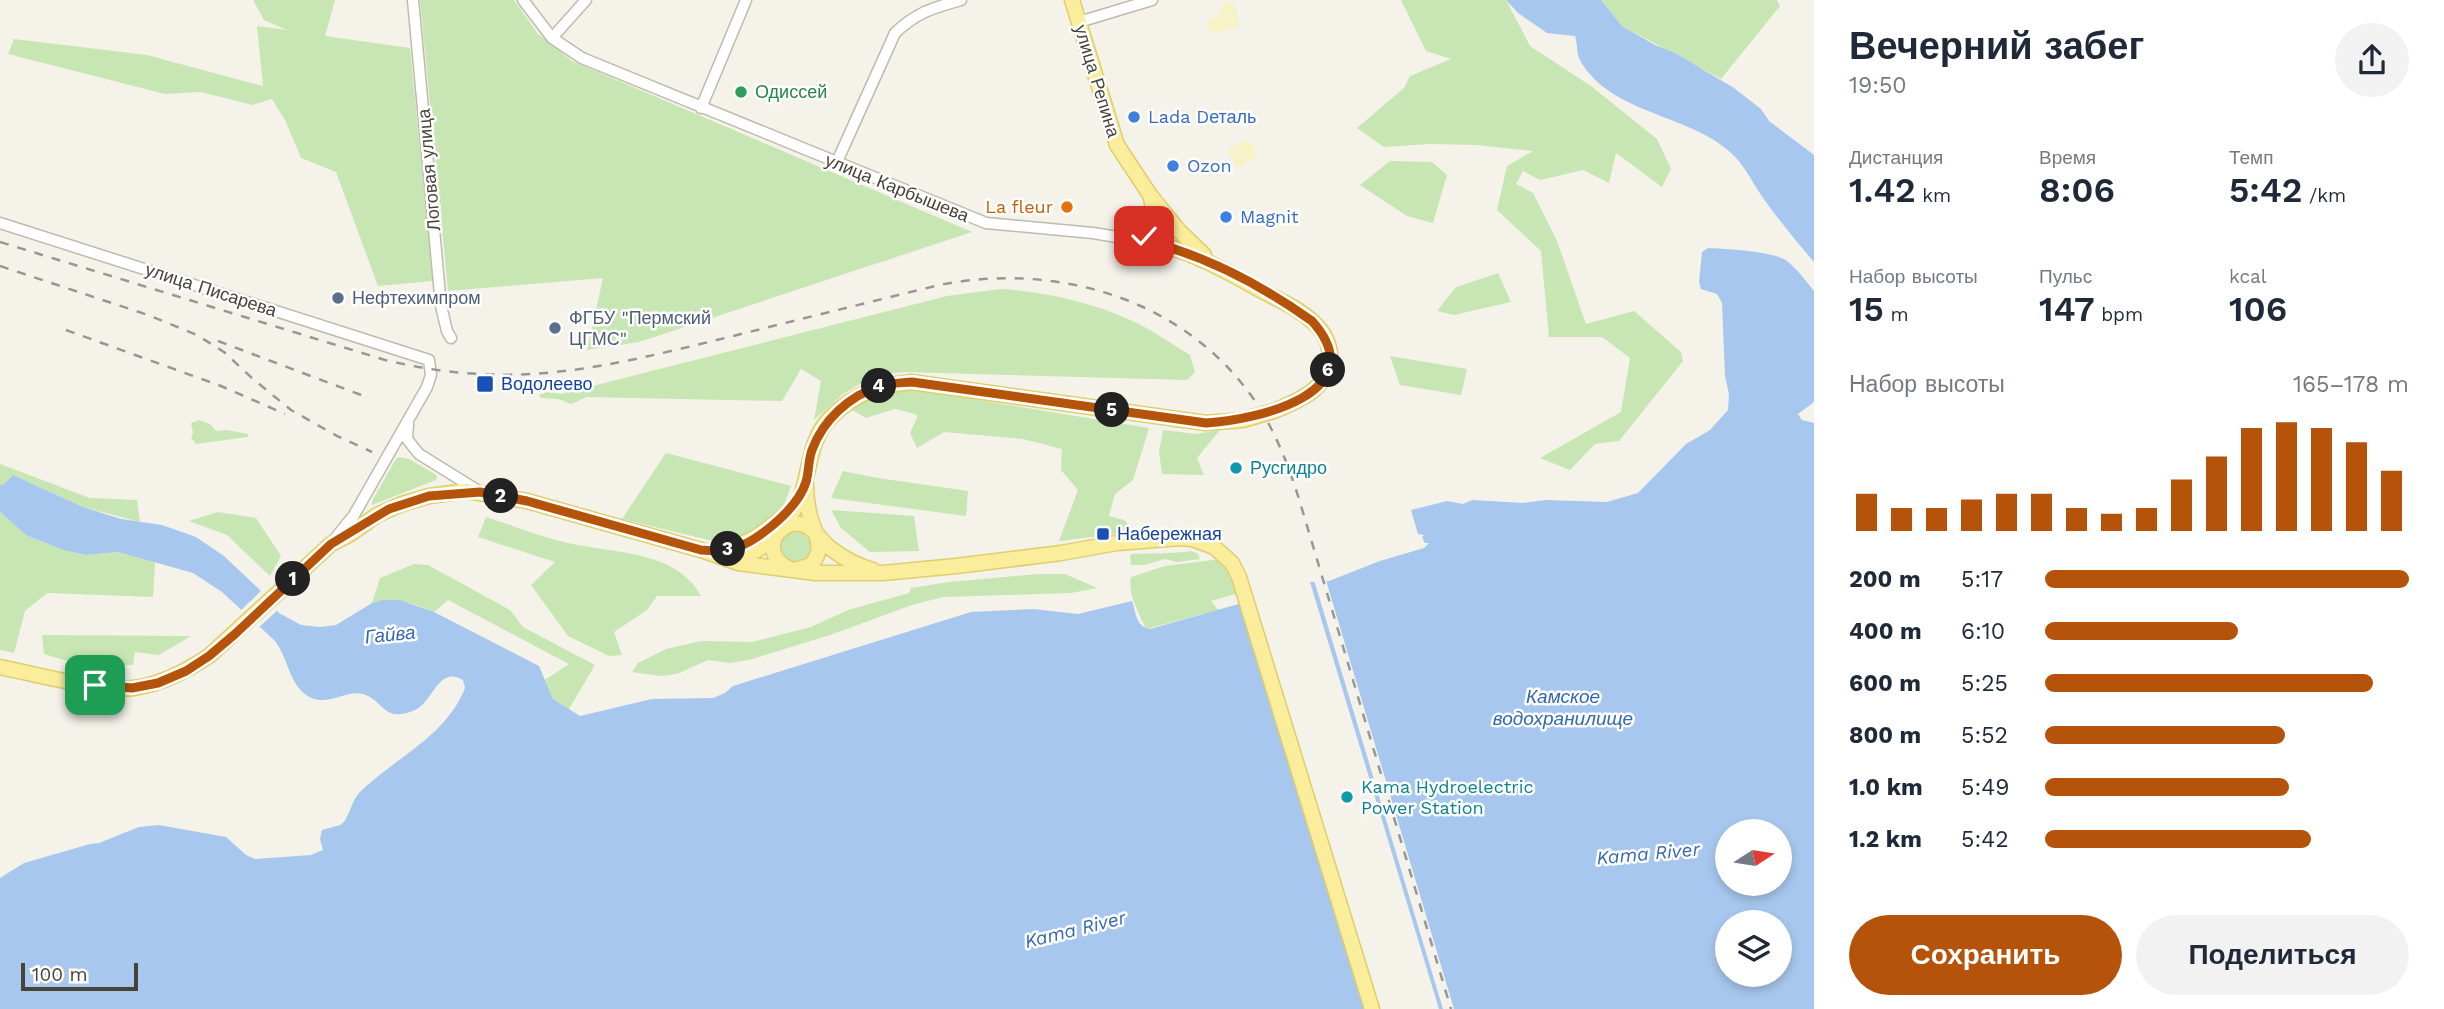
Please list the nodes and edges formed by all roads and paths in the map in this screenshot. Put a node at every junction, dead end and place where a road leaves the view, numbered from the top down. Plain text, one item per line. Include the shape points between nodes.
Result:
1 (413, 0) edge
2 (523, 0) edge
3 (586, 0) edge
4 (746, 0) edge
5 (961, 0) edge
6 (1072, 0) edge
7 (1152, 0) edge
8 (1079, 22) junction
9 (552, 38) junction
10 (701, 108) junction
11 (836, 164) junction
12 (1150, 195) junction
13 (0, 223) edge
14 (1153, 223) junction
15 (1179, 231) junction
16 (1138, 239) junction
17 (1166, 246) junction
18 (1212, 262) junction
19 (451, 338) dead end
20 (408, 422) junction
21 (806, 484) junction
22 (480, 492) junction
23 (778, 533) junction
24 (818, 537) junction
25 (331, 544) junction
26 (701, 550) junction
27 (795, 570) junction
28 (883, 573) junction
29 (0, 667) edge
30 (1372, 1009) edge

1 - 19 street, Логовая улица via 442,306
2 - 9 street, улица Карбышева
3 - 9 street
4 - 10 street
5 - 11 street via 923,11 895,33
6 - 8 main road, улица Репина
7 - 8 street
8 - 12 main road, улица Репина via 1117,145
9 - 10 street, улица Карбышева via 582,58
10 - 11 street, улица Карбышева
11 - 16 street, улица Карбышева via 986,223
12 - 14 main road
12 - 15 main road, улица Репина
13 - 20 street, улица Писарева via 421,356 430,362 431,375
14 - 16 street
14 - 17 main road
15 - 17 main road
15 - 18 main road, улица Репина
16 - 17 street, улица Карбышева
17 - 18 main road, улица Карбышева
18 - 21 main road, улица Карбышева, bridge via 1312,321 1328,342 1329,366 1321,384 1305,397 1242,420 1195,421 912,382 881,385 843,406 824,425 812,450
20 - 22 street via 407,439 419,454
20 - 25 street via 354,515
21 - 23 main road, улица Карбышева
21 - 24 main road, улица Карбышева via 809,514
21 - 26 main road via 764,533 722,551
22 - 25 main road via 440,494 402,504
22 - 26 main road
23 - 24 main road via 799,524
23 - 26 main road via 750,553
23 - 27 main road via 773,544 775,556 783,566
24 - 27 main road via 817,558
24 - 28 main road via 854,563
25 - 29 main road via 209,656 158,683 132,688 95,685
26 - 27 main road via 738,563
27 - 28 main road via 828,575
28 - 30 main road via 1180,538 1214,547 1232,563

